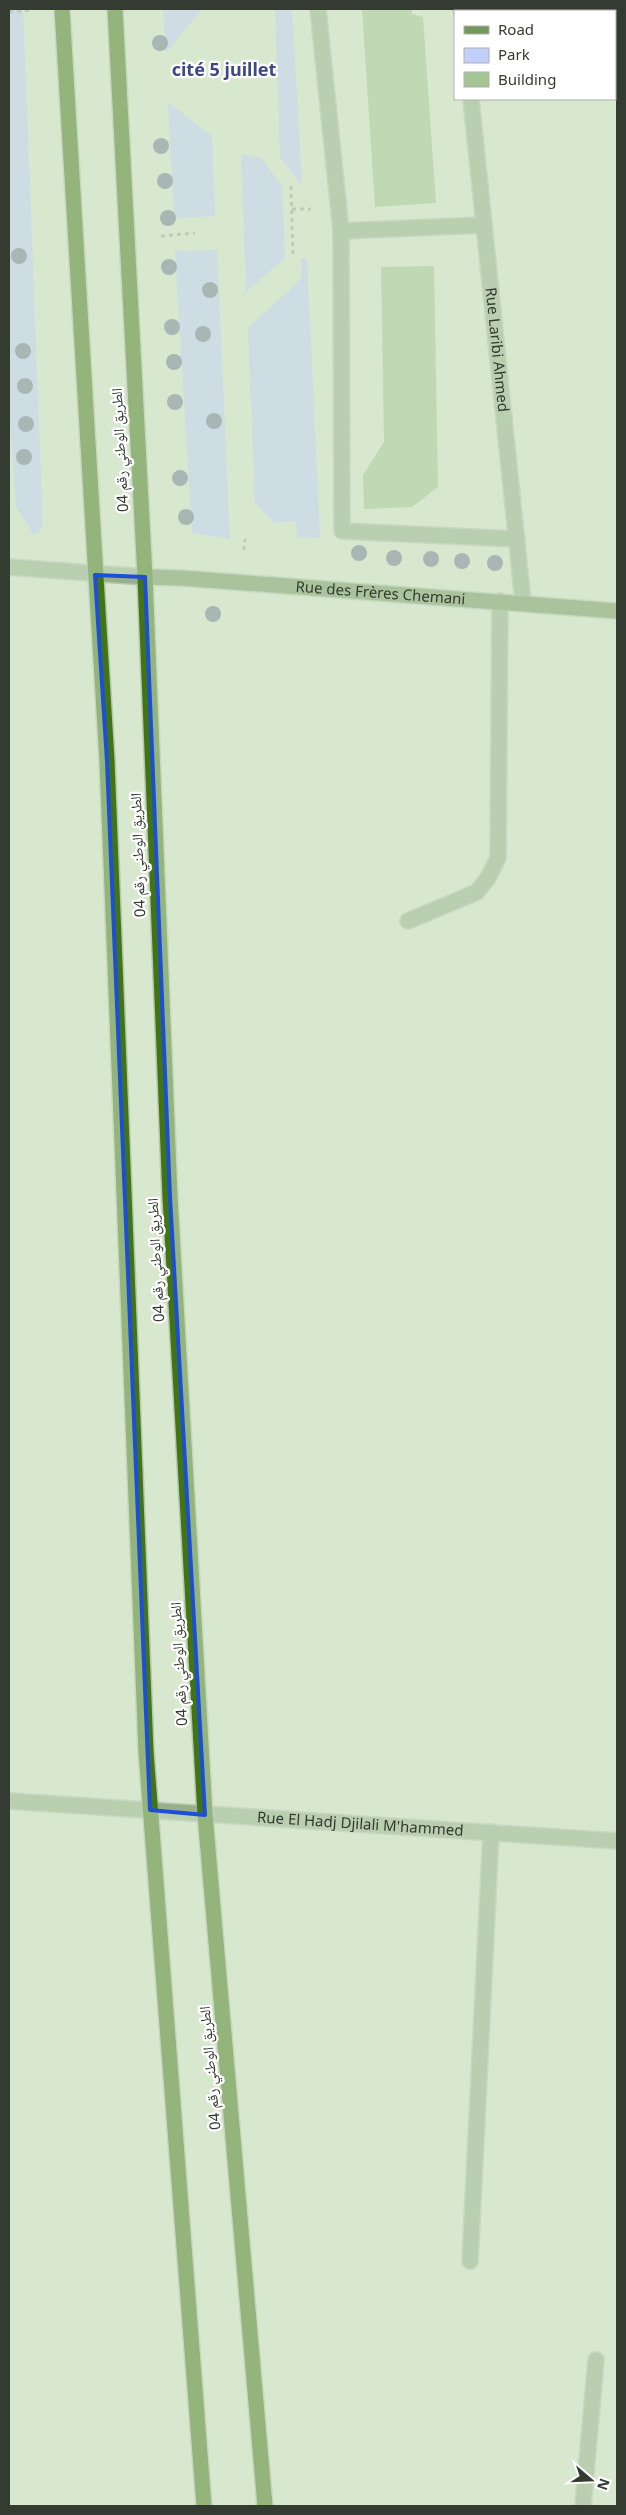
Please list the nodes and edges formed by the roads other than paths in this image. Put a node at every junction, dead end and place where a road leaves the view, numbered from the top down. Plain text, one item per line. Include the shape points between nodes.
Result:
1 (62, 9) edge
2 (115, 9) edge
3 (318, 9) edge
4 (471, 100) edge
5 (484, 225) junction
6 (341, 231) junction
7 (517, 539) junction
8 (9, 567) edge
9 (95, 575) junction
10 (145, 577) junction
11 (500, 601) junction
12 (523, 602) junction
13 (617, 611) edge
14 (408, 921) dead end
15 (9, 1801) edge
16 (150, 1810) junction
17 (206, 1815) junction
18 (491, 1832) junction
19 (617, 1841) edge
20 (470, 2261) dead end
21 (596, 2360) dead end
22 (204, 2506) edge
23 (265, 2506) edge
24 (583, 2506) edge

1 - 9 highway, الطريق الوطني رقم 04
2 - 10 highway, الطريق الوطني رقم 04
3 - 6 street
4 - 5 street, Rue Laribi Ahmed
5 - 6 street
5 - 7 street, Rue Laribi Ahmed
6 - 7 street via 342,531
7 - 12 street, Rue Laribi Ahmed
8 - 9 street
9 - 10 street
9 - 16 highway, الطريق الوطني رقم 04 via 107,761
10 - 11 street, Rue des Frères Chemani
10 - 17 highway, الطريق الوطني رقم 04 via 170,1197
11 - 12 street, Rue des Frères Chemani
11 - 14 street via 498,858 477,892
12 - 13 street, Rue des Frères Chemani
15 - 16 street, Rue El Hadj Djilali M'hammed
16 - 17 street, Rue El Hadj Djilali M'hammed
16 - 22 highway, الطريق الوطني رقم 04
17 - 18 street, Rue El Hadj Djilali M'hammed
17 - 23 highway, الطريق الوطني رقم 04
18 - 19 street, Rue El Hadj Djilali M'hammed
18 - 20 street
21 - 24 street

